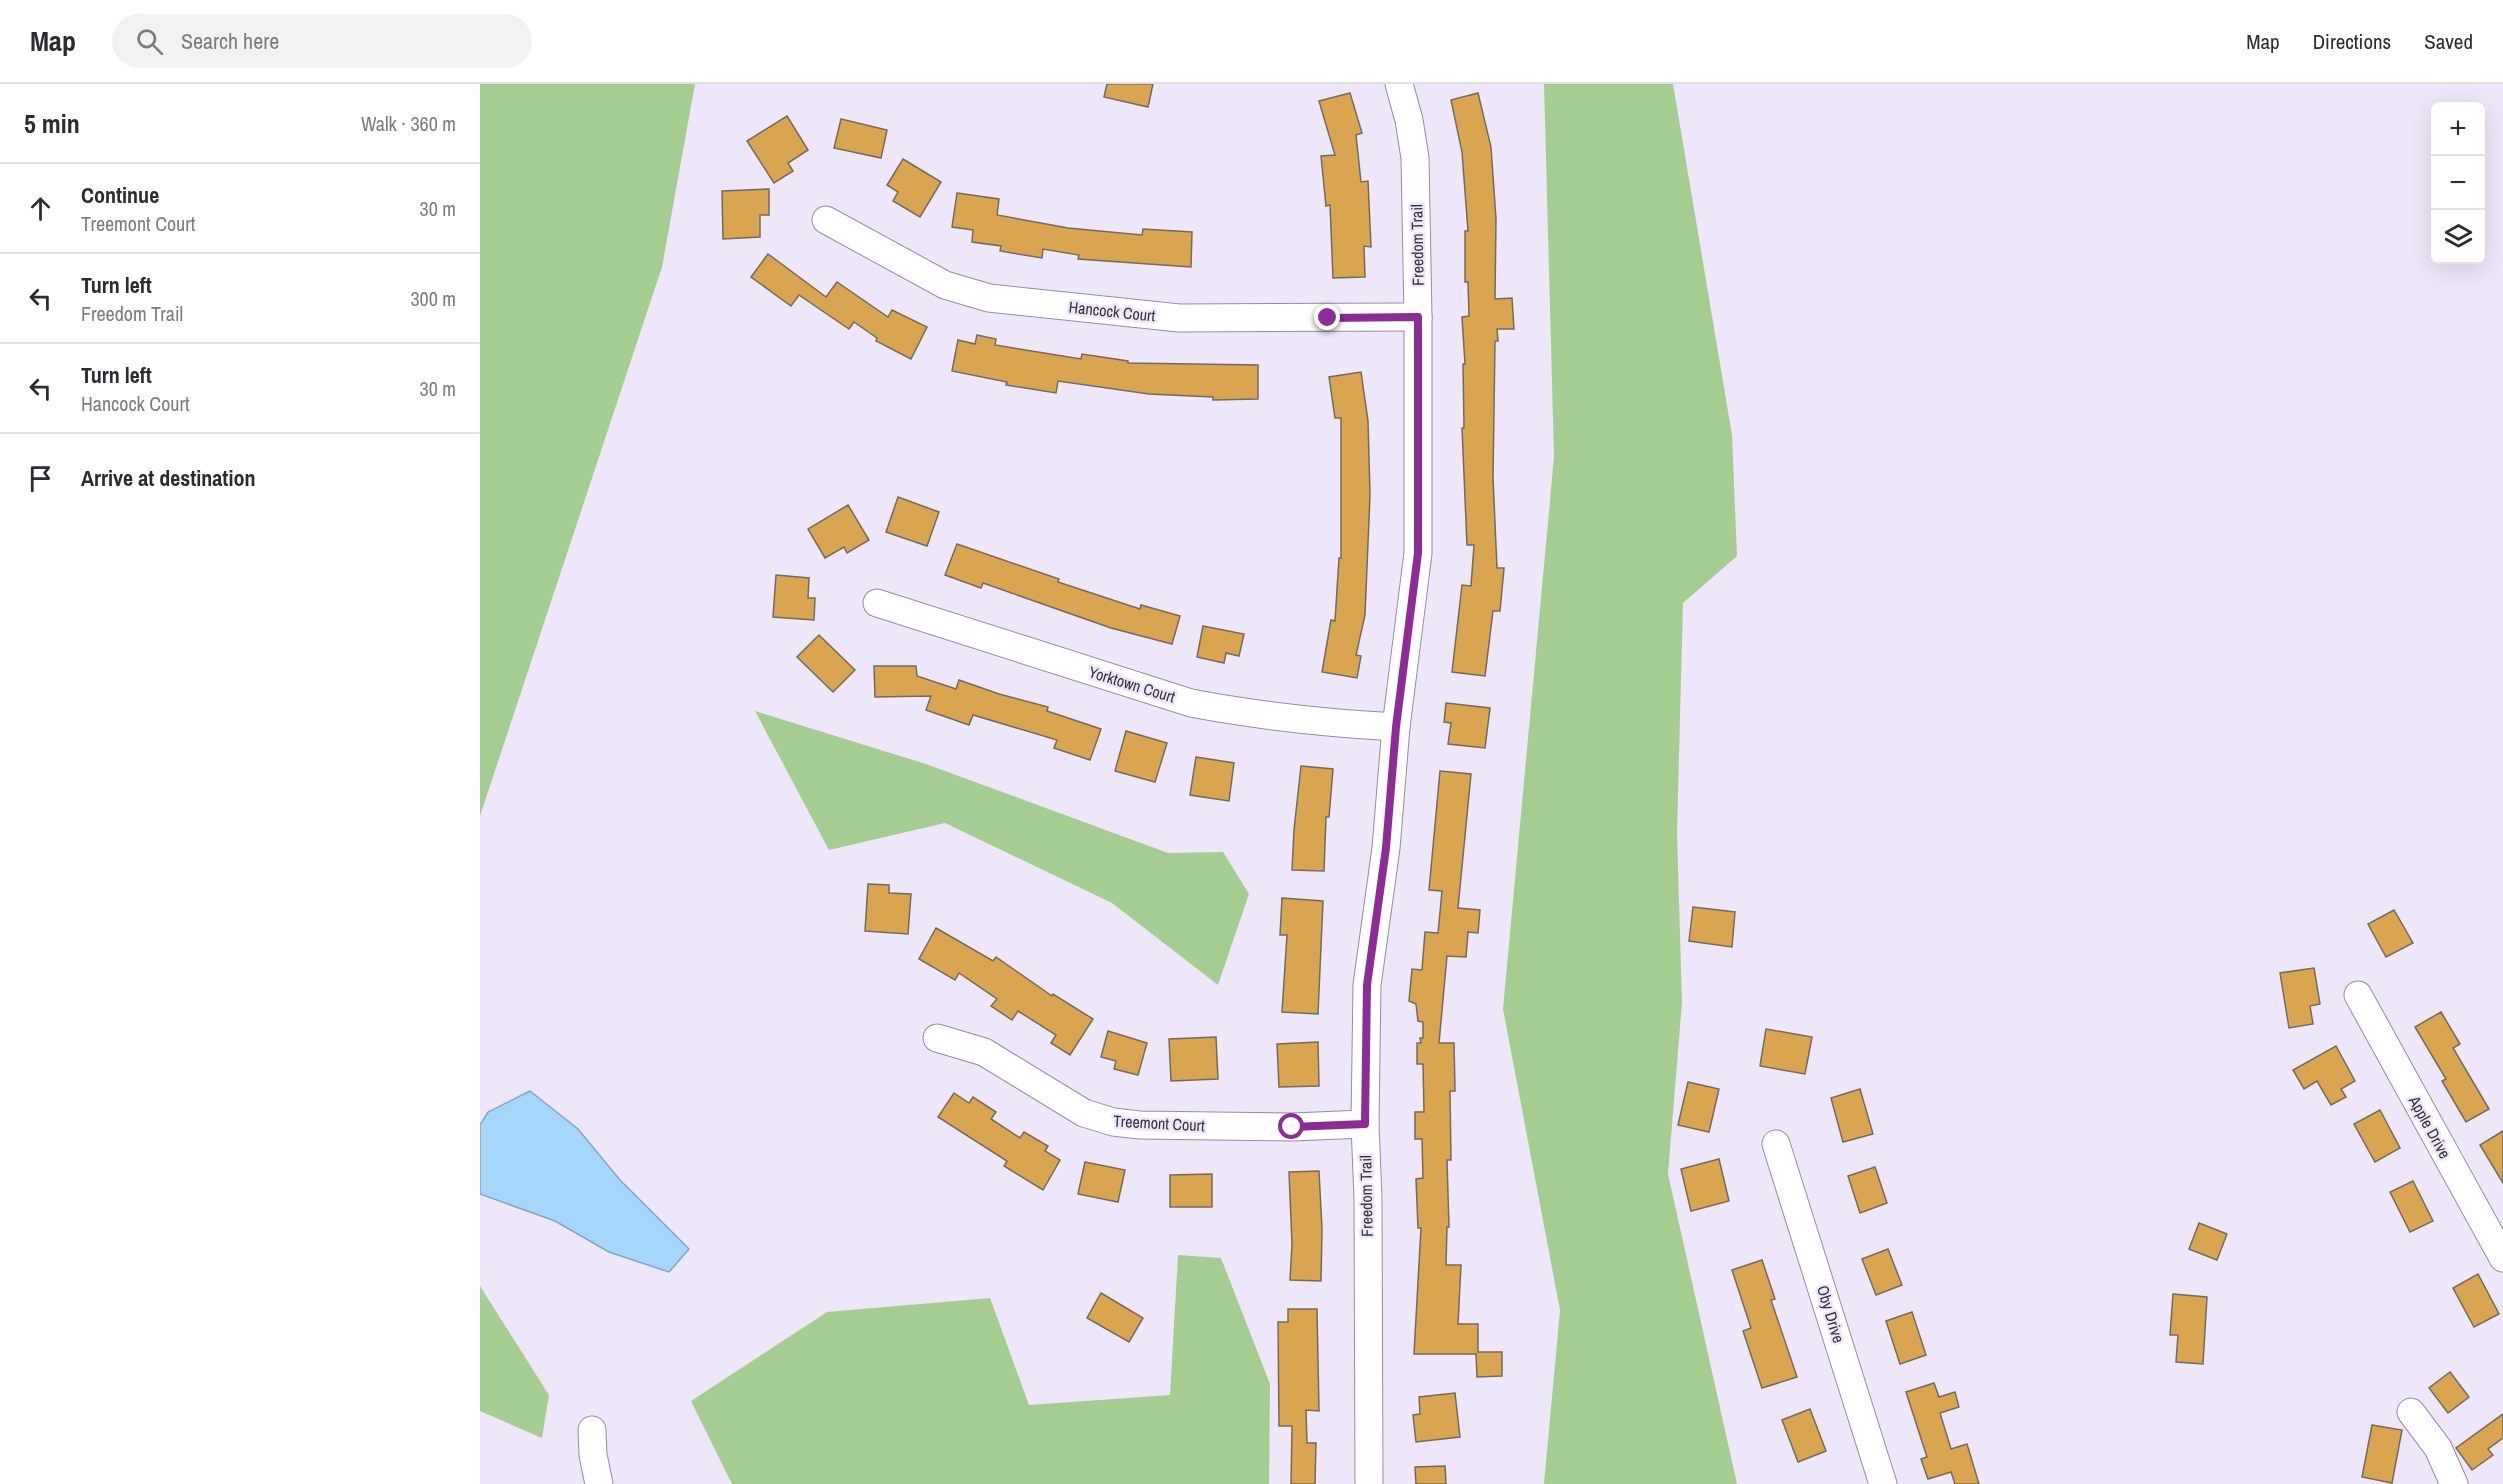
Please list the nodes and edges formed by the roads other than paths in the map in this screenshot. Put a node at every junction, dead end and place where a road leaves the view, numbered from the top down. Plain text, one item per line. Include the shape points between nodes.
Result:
1 (1399, 84) edge
2 (826, 220) dead end
3 (1418, 317) junction
4 (877, 603) dead end
5 (1396, 727) junction
6 (2358, 995) dead end
7 (937, 1038) dead end
8 (1365, 1124) junction
9 (1776, 1144) dead end
10 (2503, 1258) edge
11 (2411, 1412) dead end
12 (592, 1430) dead end
13 (599, 1484) edge
14 (1369, 1484) edge
15 (1883, 1484) edge
16 (2454, 1484) edge

1 - 3 street, Freedom Trail via 1415,158
2 - 3 street, Hancock Court via 945,285 989,298 1179,318
3 - 5 street, Freedom Trail via 1418,553
4 - 5 street, Yorktown Court via 1191,703 1341,724
5 - 8 street, Freedom Trail via 1386,848 1367,985
6 - 10 street, Apple Drive
7 - 8 street, Treemont Court via 984,1052 1084,1113 1113,1122 1292,1127
8 - 14 street, Freedom Trail
9 - 15 street, Oby Drive
11 - 16 street via 2438,1448
12 - 13 street

